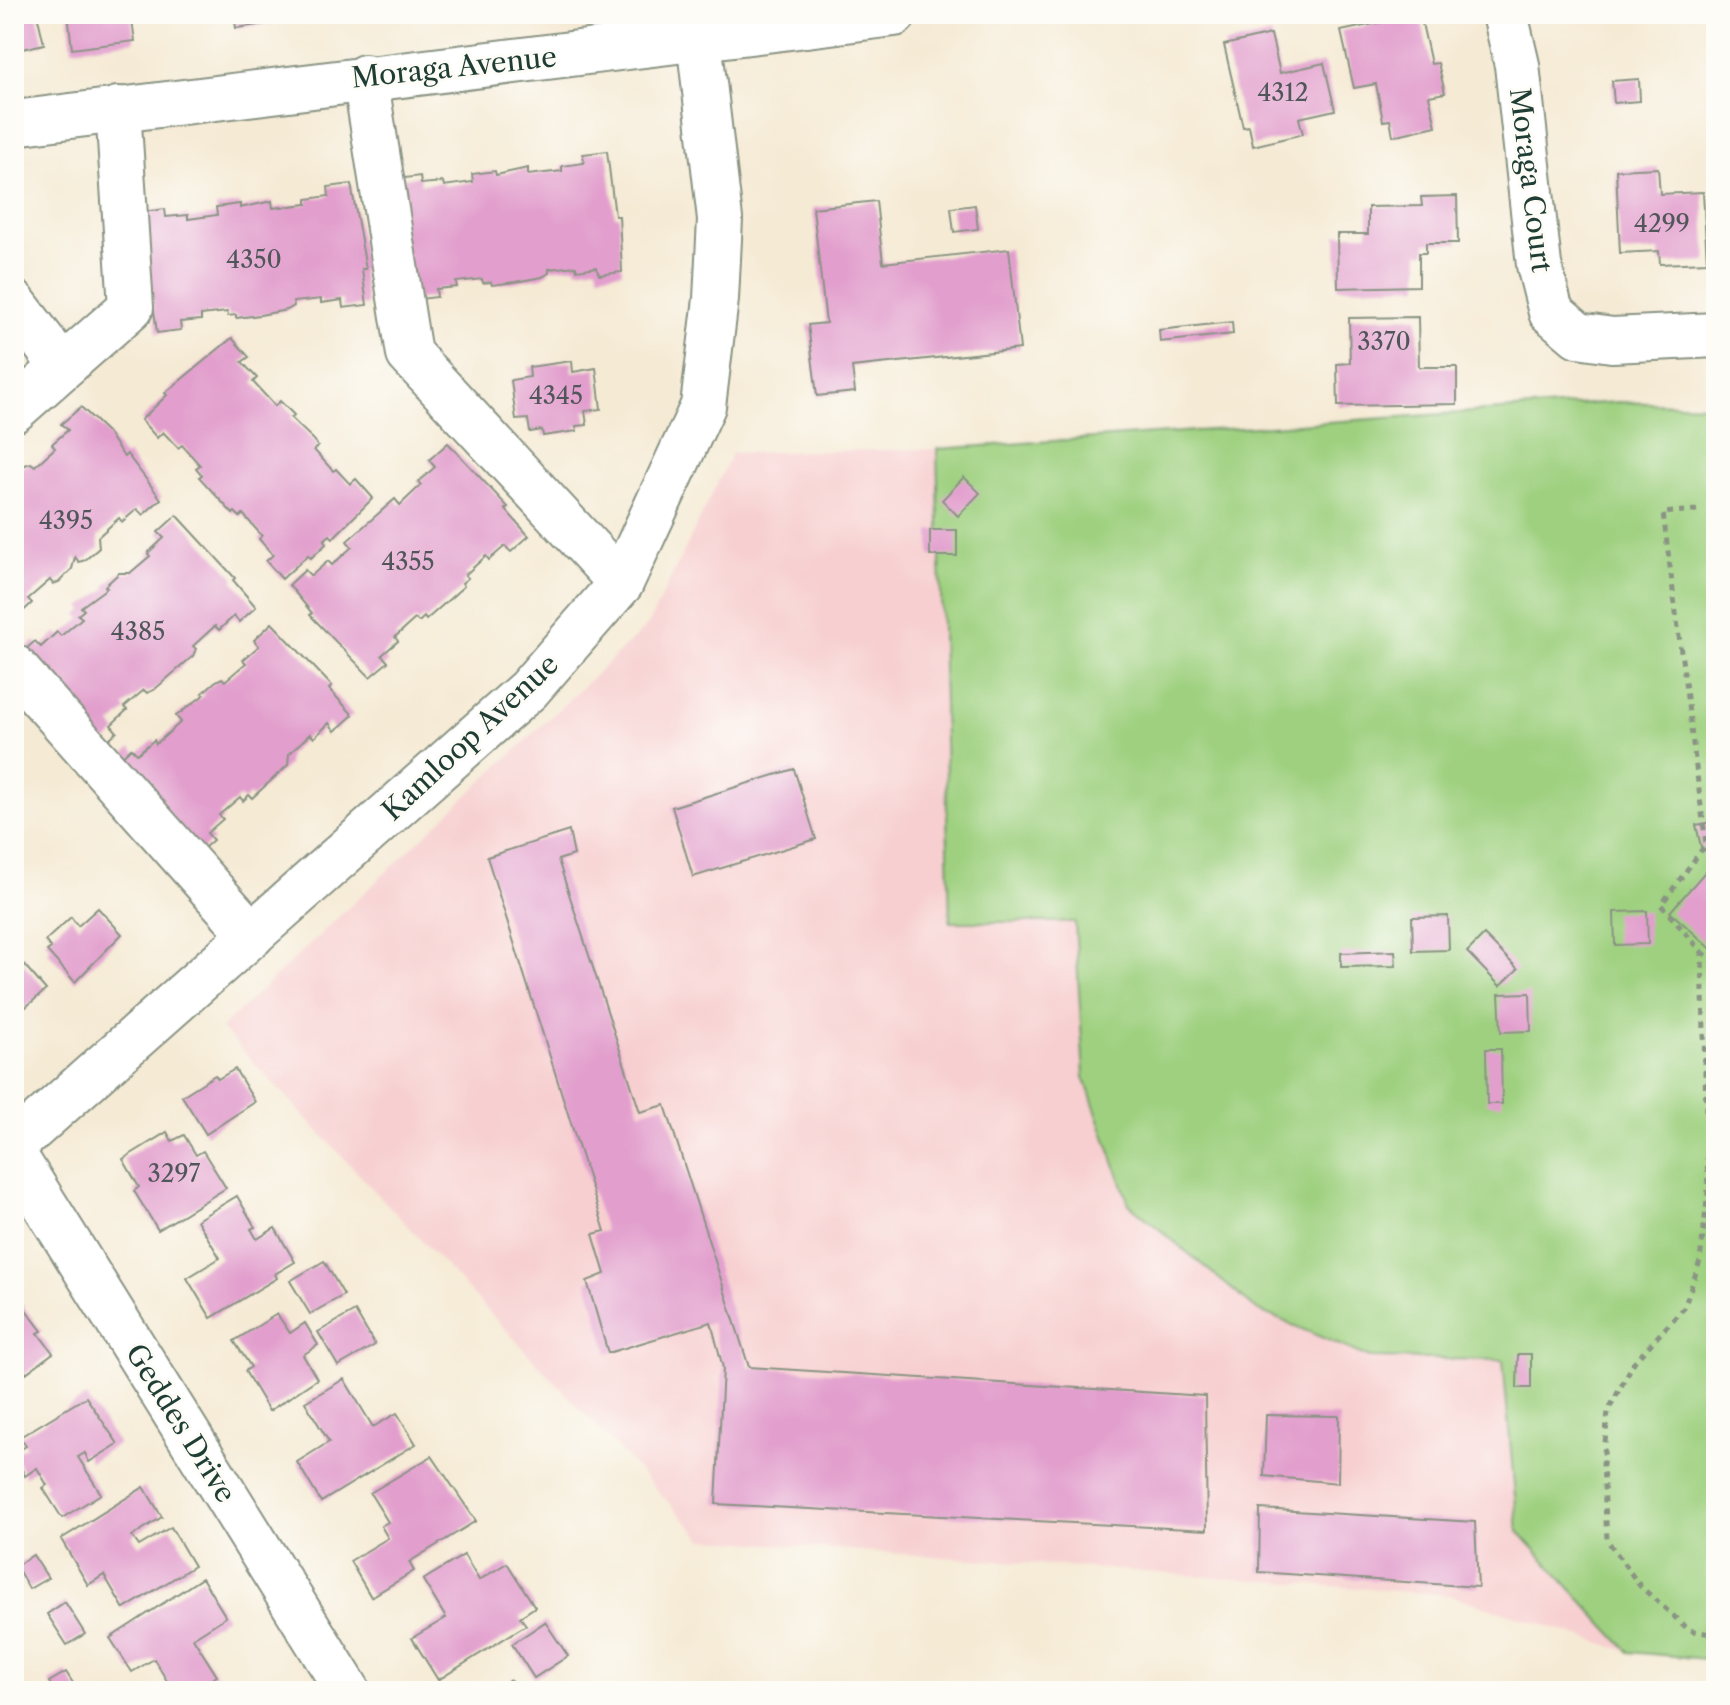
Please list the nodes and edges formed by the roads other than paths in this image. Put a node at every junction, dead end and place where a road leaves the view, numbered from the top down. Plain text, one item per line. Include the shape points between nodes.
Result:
1 (894, 14) edge
2 (1505, 14) edge
3 (698, 27) edge
4 (365, 77) junction
5 (118, 109) junction
6 (14, 123) edge
7 (14, 303) edge
8 (1716, 335) edge
9 (61, 365) junction
10 (14, 410) edge
11 (621, 583) junction
12 (14, 667) edge
13 (252, 935) junction
14 (14, 1145) edge
15 (14, 1155) edge
16 (348, 1691) edge

1 - 3 street, Moraga Avenue
2 - 8 street, Moraga Court via 1517,65 1539,265 1551,312 1578,335 1612,340
3 - 4 street, Moraga Avenue
3 - 11 street, Kamloop Avenue via 720,219 703,406
4 - 5 street, Moraga Avenue
4 - 11 street via 409,354
5 - 6 street, Moraga Avenue
5 - 9 street via 131,307
7 - 9 street
9 - 10 street
11 - 13 street, Kamloop Avenue via 528,690
12 - 13 street
13 - 14 street, Kamloop Avenue
15 - 16 street, Geddes Drive

